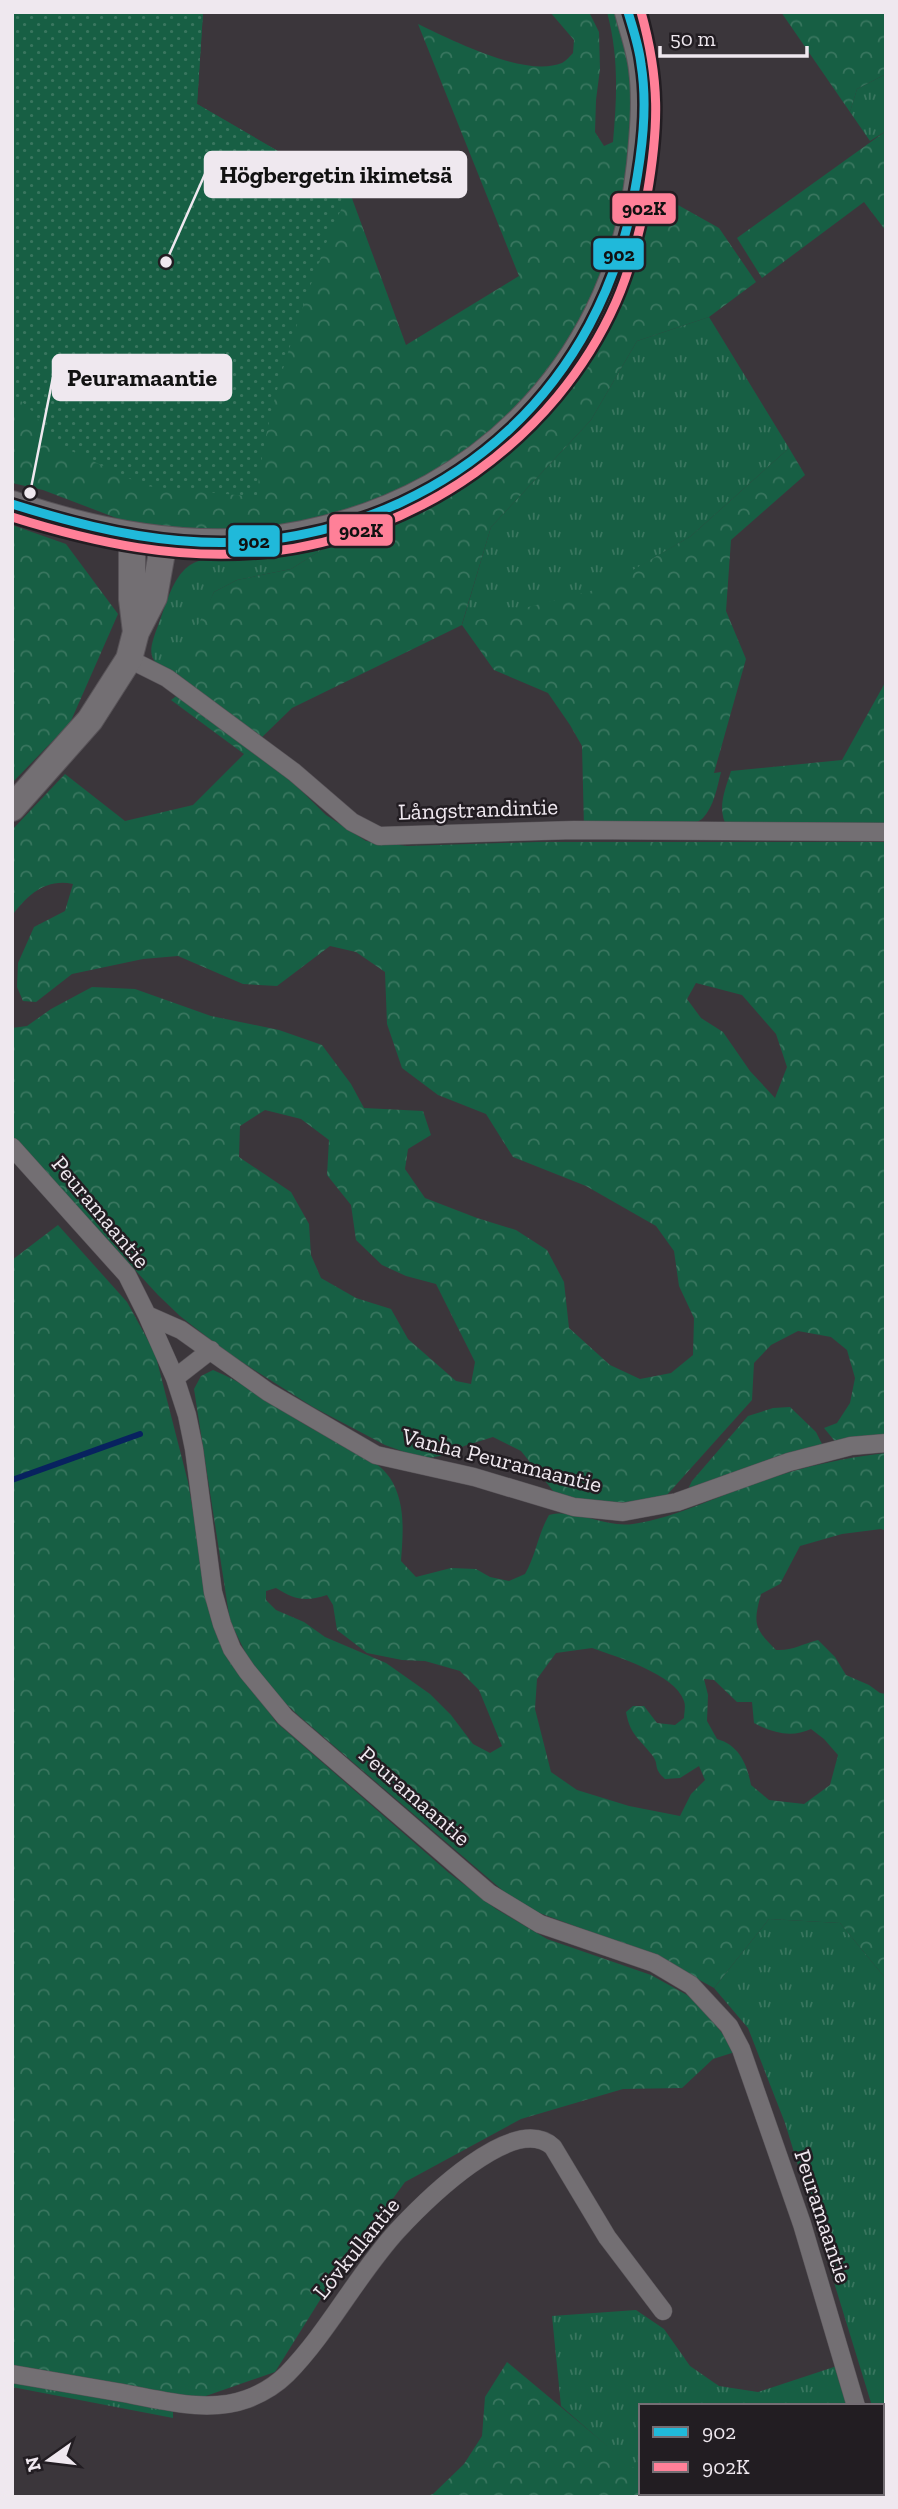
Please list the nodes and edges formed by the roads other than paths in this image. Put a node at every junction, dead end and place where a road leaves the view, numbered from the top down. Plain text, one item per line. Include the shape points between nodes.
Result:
1 (628, 12) edge
2 (12, 505) edge
3 (132, 535) junction
4 (164, 541) junction
5 (136, 632) junction
6 (129, 659) junction
7 (12, 808) edge
8 (886, 832) edge
9 (12, 1147) edge
10 (148, 1315) junction
11 (211, 1350) junction
12 (175, 1378) junction
13 (886, 1443) edge
14 (663, 2311) dead end
15 (12, 2374) edge
16 (855, 2404) edge

1 - 4 street via 642,68 636,196 613,279 590,330 533,410 498,443 440,483 341,526 226,542
2 - 3 street
3 - 4 street
3 - 5 street
4 - 5 street via 154,597
5 - 6 street
6 - 7 street via 90,720
6 - 8 street, Långstrandintie via 187,692 352,822 379,836 574,830
9 - 10 street, Peuramaantie via 127,1275
10 - 11 street, Vanha Peuramaantie
10 - 12 street, Peuramaantie
11 - 12 street
11 - 13 street, Vanha Peuramaantie via 268,1392 376,1455 474,1477 574,1507 623,1512 677,1502 789,1462 850,1446
12 - 16 street, Peuramaantie via 194,1449 213,1592 222,1624 232,1649 285,1717 489,1893 540,1924 654,1963 691,1986 729,2026 802,2224
14 - 15 street, Lövkullantie via 607,2237 553,2147 533,2138 493,2150 443,2186 396,2232 305,2352 270,2389 232,2404 212,2406

